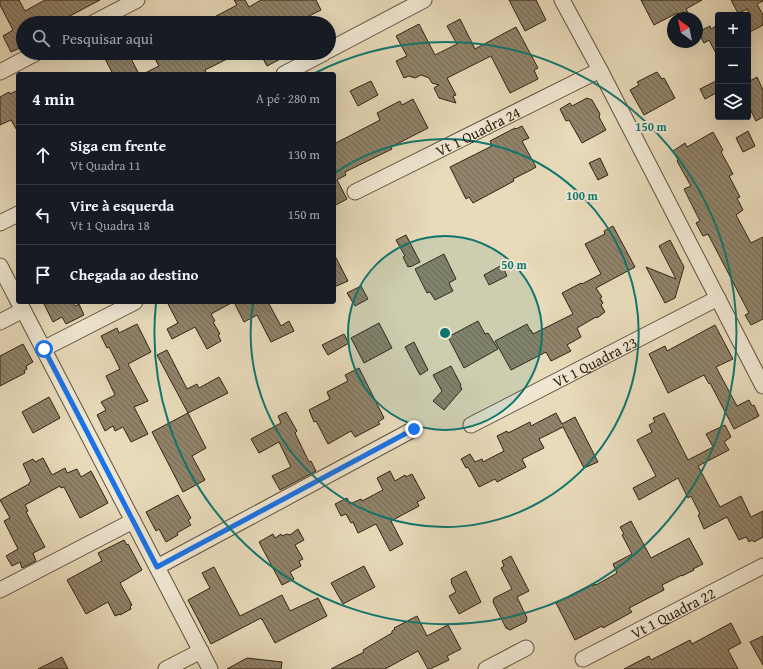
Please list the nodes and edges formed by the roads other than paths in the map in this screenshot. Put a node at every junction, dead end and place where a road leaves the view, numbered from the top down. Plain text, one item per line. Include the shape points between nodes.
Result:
1 (136, 0) edge
2 (424, 0) edge
3 (562, 0) edge
4 (106, 16) edge
5 (336, 46) edge
6 (23, 60) edge
7 (311, 60) edge
8 (600, 70) junction
9 (0, 72) edge
10 (288, 72) edge
11 (355, 192) dead end
12 (16, 215) edge
13 (0, 223) edge
14 (0, 266) edge
15 (16, 296) edge
16 (718, 298) junction
17 (20, 304) edge
18 (131, 304) edge
19 (0, 322) edge
20 (44, 349) junction
21 (763, 386) edge
22 (471, 425) dead end
23 (414, 429) dead end
24 (133, 521) junction
25 (763, 566) edge
26 (157, 567) junction
27 (0, 590) edge
28 (526, 648) dead end
29 (201, 651) junction
30 (583, 659) dead end
31 (166, 669) edge
32 (210, 669) edge
33 (486, 669) edge

1 - 4 street
2 - 5 street
3 - 8 street
6 - 9 street
7 - 10 street
8 - 11 street, Vt 1 Quadra 24
8 - 16 street
12 - 13 street
14 - 15 street
16 - 21 street
16 - 22 street, Vt 1 Quadra 23
17 - 19 street
17 - 20 street
18 - 20 street
20 - 24 street
23 - 26 street
24 - 26 street
24 - 27 street
25 - 30 street, Vt 1 Quadra 22
26 - 29 street
28 - 33 street
29 - 31 street
29 - 32 street

